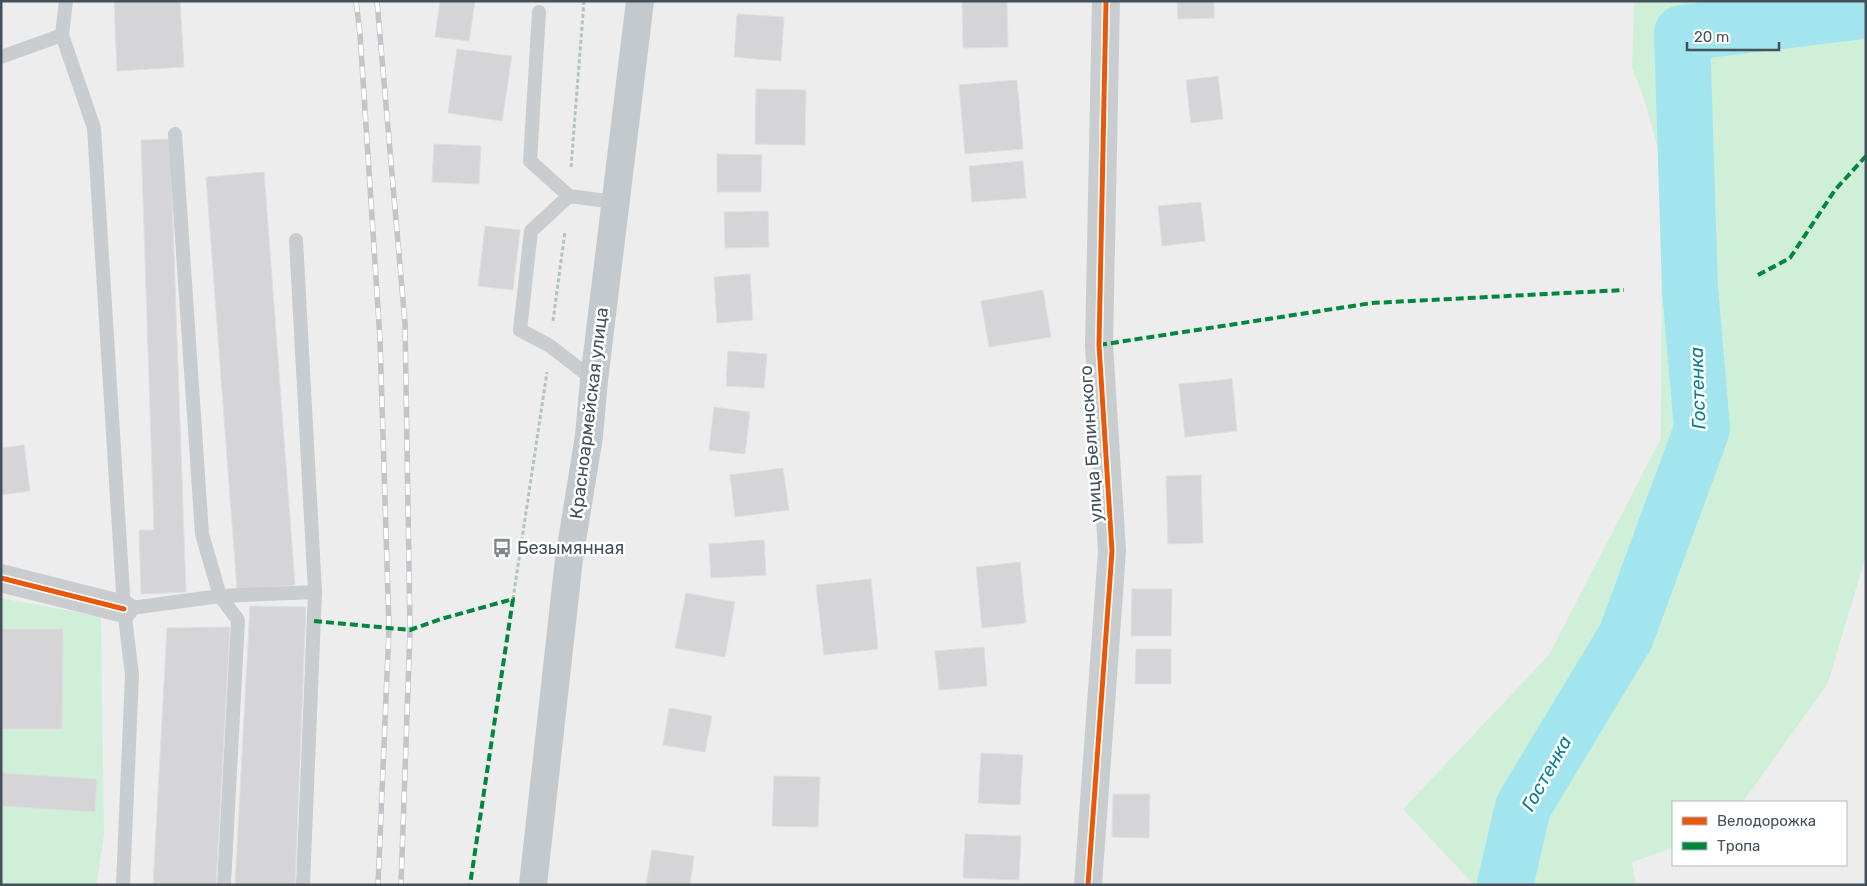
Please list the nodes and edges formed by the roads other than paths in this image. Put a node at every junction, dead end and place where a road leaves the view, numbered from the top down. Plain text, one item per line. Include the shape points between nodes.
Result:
1 (66, 1) edge
2 (640, 1) edge
3 (1106, 1) edge
4 (539, 12) dead end
5 (62, 34) junction
6 (1, 57) edge
7 (175, 134) dead end
8 (569, 196) junction
9 (615, 202) junction
10 (296, 240) dead end
11 (594, 380) junction
12 (1, 578) edge
13 (315, 592) junction
14 (220, 596) junction
15 (124, 609) junction
16 (122, 885) edge
17 (224, 885) edge
18 (303, 885) edge
19 (533, 885) edge
20 (1088, 885) edge

1 - 5 lane
2 - 9 main road, Красноармейская улица
3 - 20 street, улица Белинского via 1099,346 1112,551
4 - 8 lane via 530,161
5 - 6 lane
5 - 15 lane via 94,128
7 - 14 lane via 202,534
8 - 9 lane
8 - 11 lane via 531,231 520,330 550,346
9 - 11 main road, Красноармейская улица
10 - 13 lane
11 - 19 main road, Красноармейская улица via 589,436 569,559
12 - 15 street
13 - 14 lane
13 - 18 lane
14 - 15 lane
14 - 17 lane via 238,620
15 - 16 lane via 132,675

